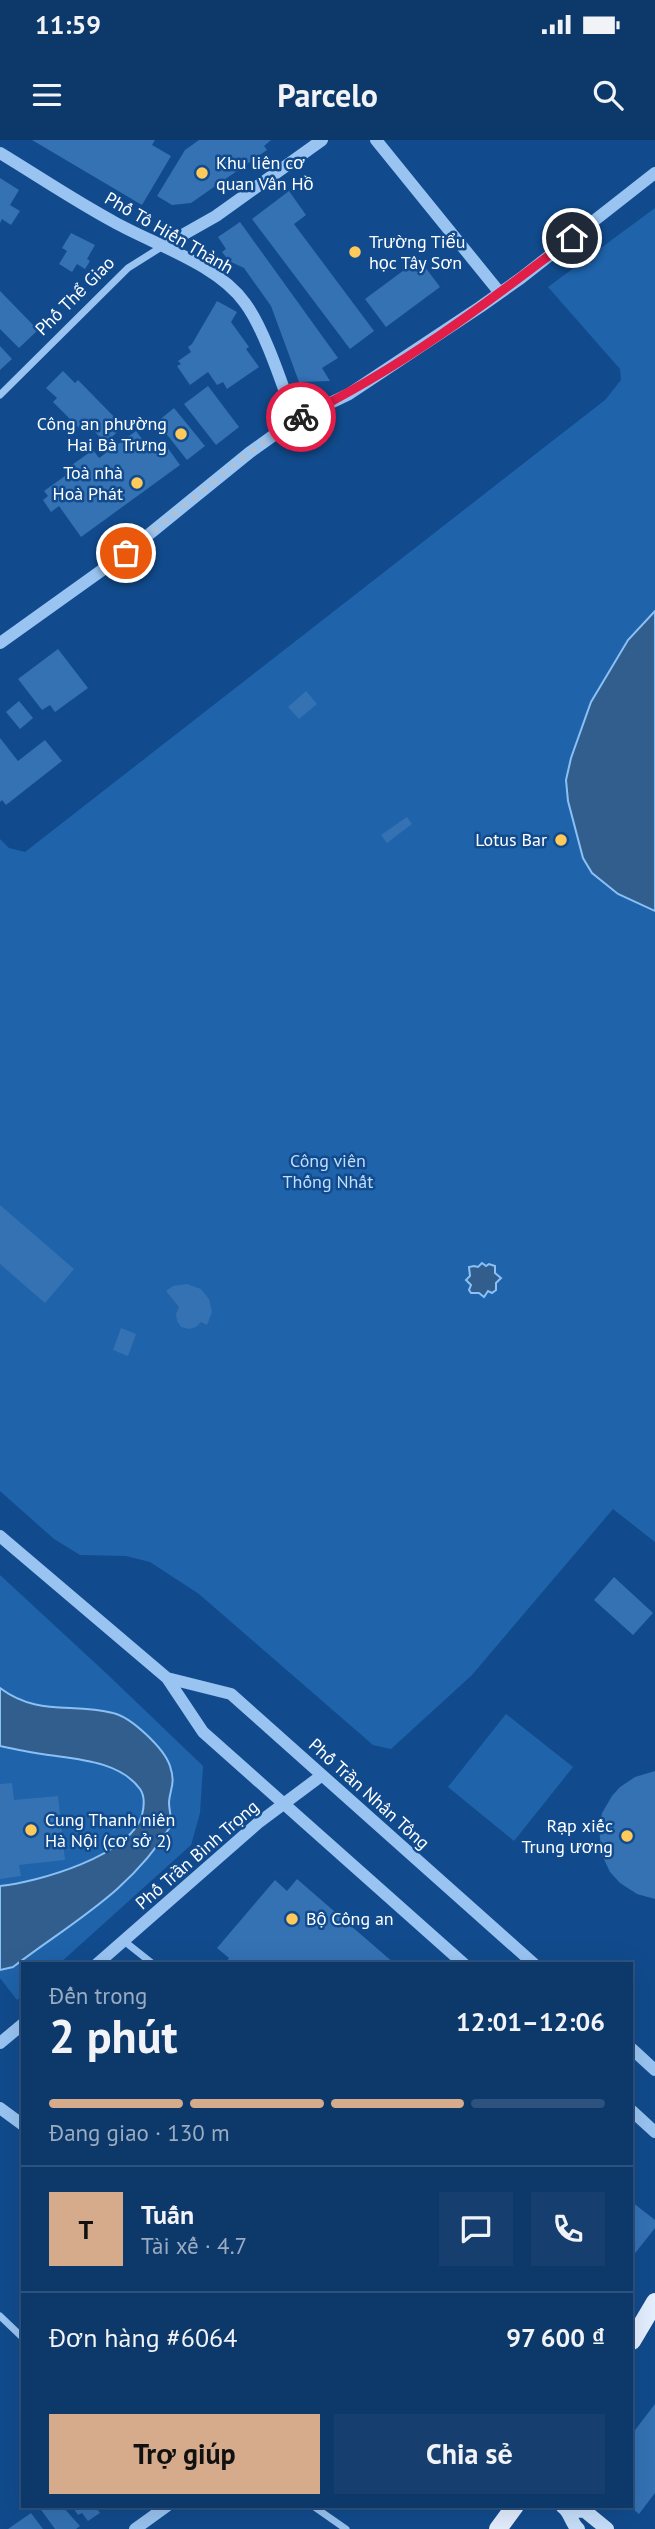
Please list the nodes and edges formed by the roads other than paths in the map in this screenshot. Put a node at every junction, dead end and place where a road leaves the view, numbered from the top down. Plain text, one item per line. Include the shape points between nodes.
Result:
1 (322, 140) edge
2 (376, 140) edge
3 (0, 153) edge
4 (655, 173) edge
5 (163, 246) junction
6 (500, 293) junction
7 (0, 395) edge
8 (295, 420) junction
9 (0, 643) edge
10 (0, 1536) edge
11 (167, 1678) junction
12 (321, 1776) junction
13 (285, 1804) junction
14 (124, 1941) junction
15 (99, 1962) edge
16 (150, 1962) edge
17 (462, 1962) edge
18 (532, 1962) edge
19 (21, 2026) edge
20 (0, 2043) edge
21 (633, 2050) edge
22 (655, 2070) edge
23 (0, 2108) edge
24 (633, 2112) edge
25 (21, 2124) edge
26 (655, 2132) edge
27 (655, 2302) edge
28 (0, 2316) edge
29 (21, 2336) edge
30 (633, 2337) edge
31 (164, 2508) edge
32 (316, 2508) edge
33 (514, 2508) edge
34 (565, 2508) edge
35 (135, 2529) edge
36 (346, 2529) edge
37 (498, 2529) edge
38 (578, 2529) edge
39 (607, 2529) edge

1 - 5 street, Phố Thể Giao via 216,216
2 - 6 street
3 - 5 street, Phố Tô Hiến Thành via 113,222
4 - 6 street
5 - 7 street, Phố Thể Giao via 128,268
5 - 8 street, Phố Tô Hiến Thành via 217,276 245,303
6 - 8 street via 349,394
8 - 9 street via 126,553
10 - 11 street, Phố Trần Nhân Tông
11 - 12 street, Phố Trần Nhân Tông via 231,1694
11 - 13 street, Phố Trần Nhân Tông via 203,1732
12 - 13 street, Phố Trần Bình Trọng
12 - 18 street, Phố Trần Nhân Tông
13 - 14 street, Phố Trần Bình Trọng
13 - 17 street, Phố Trần Nhân Tông
14 - 15 street, Phố Trần Bình Trọng
14 - 16 street
19 - 20 street
21 - 22 street
23 - 25 street
24 - 26 street
27 - 30 main road
28 - 29 street
31 - 35 street
32 - 36 street
33 - 37 main road
34 - 38 main road
34 - 39 main road via 585,2511

